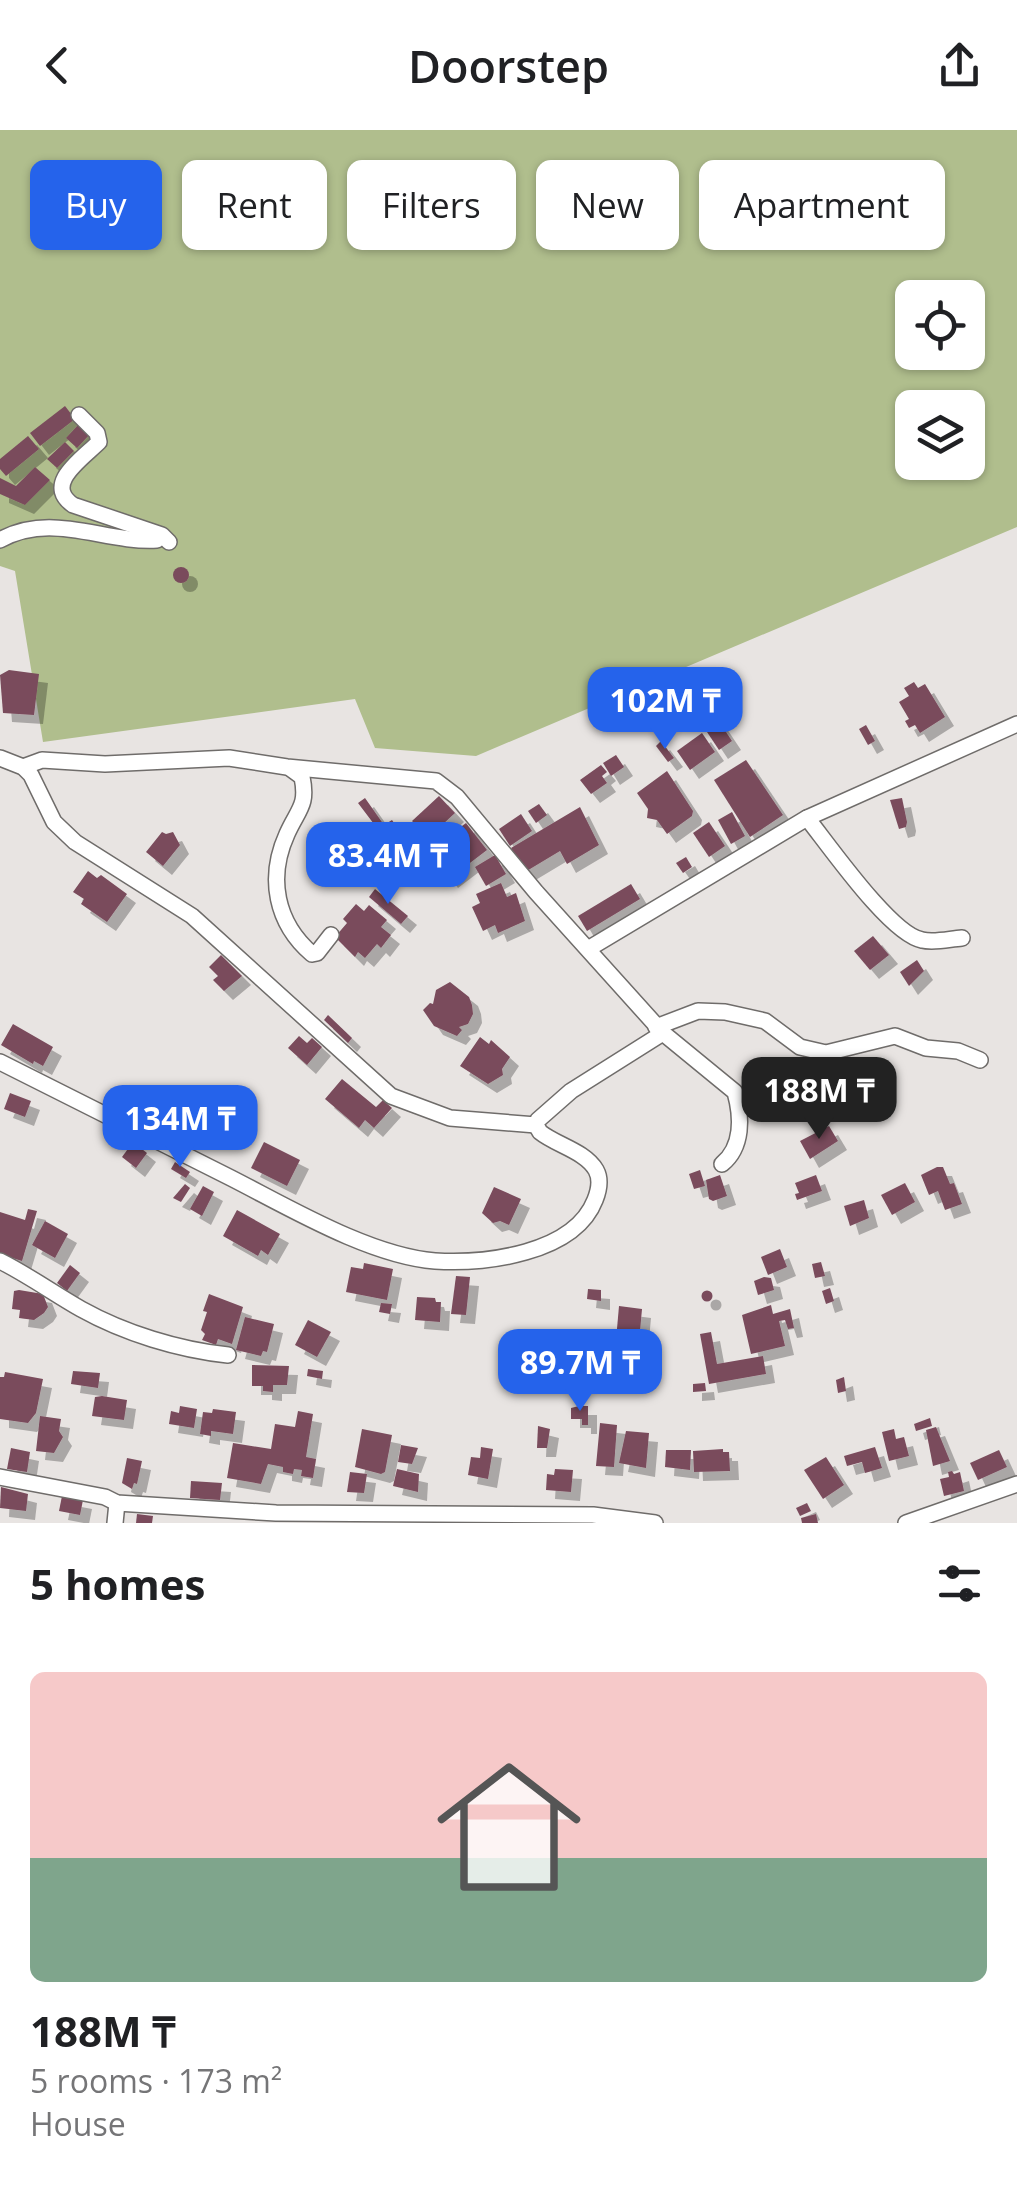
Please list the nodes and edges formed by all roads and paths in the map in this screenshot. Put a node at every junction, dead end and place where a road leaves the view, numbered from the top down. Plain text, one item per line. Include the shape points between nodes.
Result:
1 (80, 415) dead end
2 (0, 540) edge
3 (1016, 725) edge
4 (0, 758) edge
5 (23, 767) junction
6 (287, 767) junction
7 (807, 818) junction
8 (331, 936) dead end
9 (962, 938) dead end
10 (588, 949) junction
11 (660, 1030) junction
12 (980, 1060) dead end
13 (0, 1062) edge
14 (536, 1125) junction
15 (722, 1164) dead end
16 (0, 1261) edge
17 (228, 1355) dead end
18 (0, 1478) edge
19 (1017, 1484) edge
20 (117, 1503) junction
21 (953, 1506) junction
22 (115, 1523) edge
23 (655, 1523) edge
24 (906, 1523) edge
25 (946, 1523) edge

1 - 2 street via 99,442 65,476 63,498 173,543 50,525
3 - 7 street
4 - 5 street
5 - 6 street via 42,760 229,758
5 - 14 street via 54,822 75,842 192,916 391,1096 450,1118
6 - 8 street via 302,776 306,795 280,852 276,886 284,923 312,954
6 - 10 street via 436,781 448,788
7 - 9 street via 911,936
7 - 10 street
10 - 11 street
11 - 12 street via 698,1011 725,1012 765,1021 800,1047 826,1053 895,1036
11 - 14 street via 571,1090
11 - 15 street via 736,1092 738,1142
13 - 14 street via 325,1227 434,1260 534,1250 566,1236 593,1206 600,1183 596,1170
16 - 17 street via 135,1334
18 - 20 street
19 - 21 street
20 - 22 street
20 - 23 street via 276,1513 593,1515
21 - 24 street
21 - 25 street

